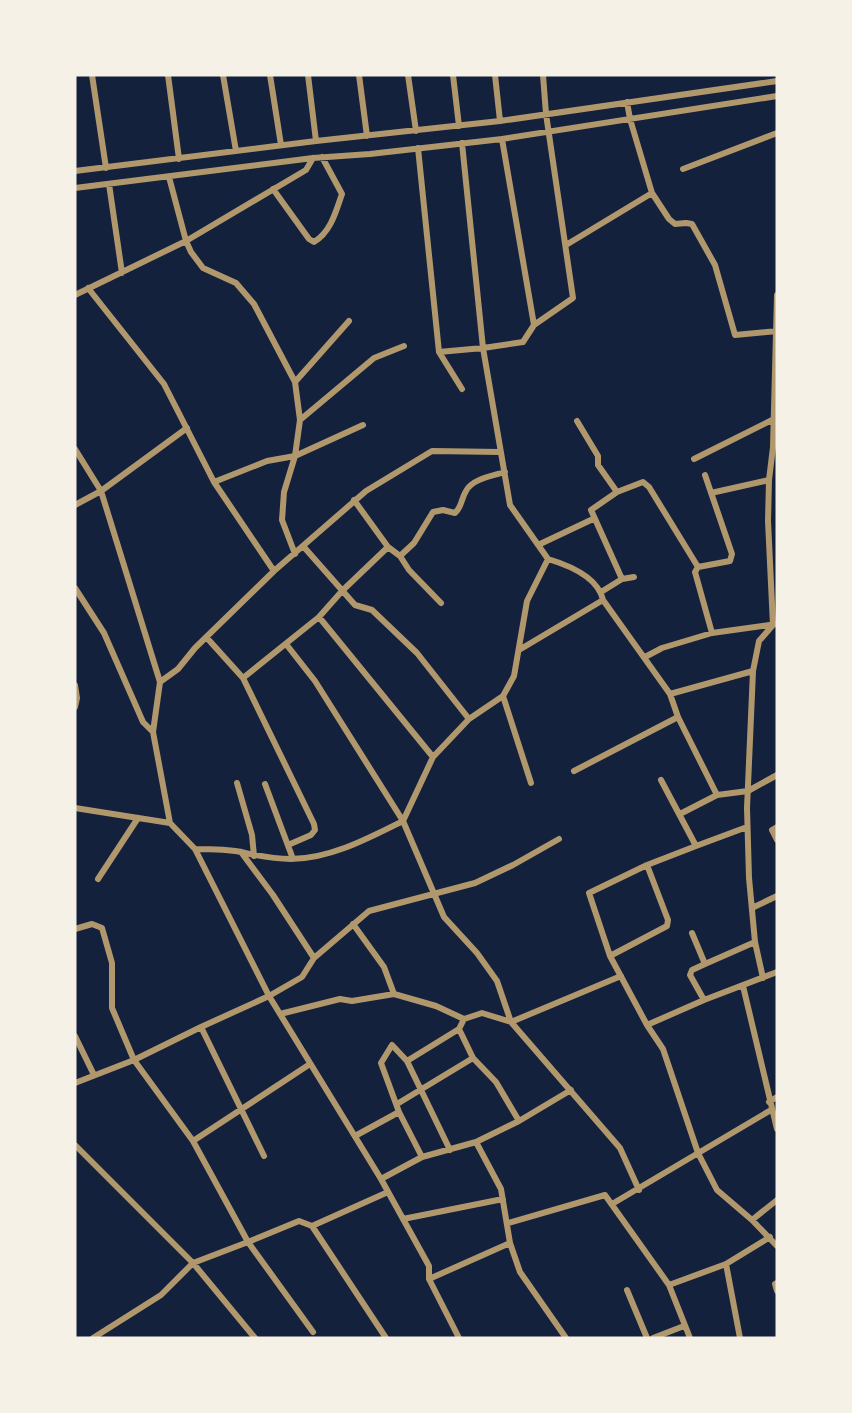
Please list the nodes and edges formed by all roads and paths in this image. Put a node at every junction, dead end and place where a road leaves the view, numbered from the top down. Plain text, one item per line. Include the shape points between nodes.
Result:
1 (92, 75) edge
2 (168, 75) edge
3 (223, 75) edge
4 (270, 75) edge
5 (308, 75) edge
6 (359, 75) edge
7 (408, 75) edge
8 (453, 75) edge
9 (495, 75) edge
10 (543, 75) edge
11 (777, 81) edge
12 (777, 96) edge
13 (627, 102) junction
14 (546, 114) junction
15 (630, 119) junction
16 (500, 121) junction
17 (459, 126) junction
18 (416, 131) junction
19 (549, 132) junction
20 (777, 133) edge
21 (367, 136) junction
22 (502, 139) junction
23 (316, 141) junction
24 (462, 143) junction
25 (281, 145) junction
26 (418, 148) junction
27 (236, 151) junction
28 (313, 158) junction
29 (322, 158) junction
30 (179, 159) junction
31 (106, 168) junction
32 (683, 169) dead end
33 (75, 171) edge
34 (170, 177) junction
35 (109, 184) junction
36 (75, 188) edge
37 (273, 189) junction
38 (652, 193) junction
39 (186, 241) junction
40 (566, 245) junction
41 (122, 273) junction
42 (88, 288) junction
43 (75, 295) edge
44 (777, 295) edge
45 (349, 321) dead end
46 (534, 325) junction
47 (776, 331) edge
48 (404, 346) dead end
49 (483, 348) junction
50 (439, 352) junction
51 (295, 382) junction
52 (462, 389) dead end
53 (776, 405) edge
54 (774, 419) junction
55 (300, 420) junction
56 (577, 421) dead end
57 (363, 425) dead end
58 (187, 428) junction
59 (75, 449) edge
60 (500, 452) junction
61 (296, 456) junction
62 (694, 459) dead end
63 (505, 472) junction
64 (705, 475) dead end
65 (769, 480) junction
66 (214, 483) junction
67 (101, 491) junction
68 (617, 492) junction
69 (711, 493) junction
70 (354, 500) junction
71 (75, 505) edge
72 (777, 507) edge
73 (769, 510) junction
74 (593, 519) junction
75 (538, 545) junction
76 (303, 546) junction
77 (388, 547) junction
78 (295, 554) junction
79 (400, 556) junction
80 (548, 559) junction
81 (698, 567) junction
82 (274, 571) junction
83 (634, 577) dead end
84 (622, 579) junction
85 (75, 588) edge
86 (342, 591) junction
87 (601, 592) junction
88 (603, 600) junction
89 (441, 603) dead end
90 (319, 616) junction
91 (775, 624) edge
92 (712, 633) junction
93 (207, 638) junction
94 (286, 644) junction
95 (519, 650) junction
96 (645, 657) junction
97 (753, 671) junction
98 (243, 678) junction
99 (160, 682) junction
100 (75, 685) edge
101 (669, 694) junction
102 (503, 696) junction
103 (75, 707) edge
104 (678, 717) junction
105 (469, 719) junction
106 (153, 732) junction
107 (434, 757) junction
108 (574, 771) dead end
109 (777, 775) edge
110 (661, 780) dead end
111 (237, 783) dead end
112 (531, 783) dead end
113 (265, 784) dead end
114 (748, 791) junction
115 (717, 795) junction
116 (75, 808) edge
117 (680, 814) junction
118 (138, 818) junction
119 (404, 821) junction
120 (170, 823) junction
121 (747, 827) junction
122 (777, 827) edge
123 (559, 839) dead end
124 (777, 840) edge
125 (288, 845) junction
126 (696, 846) junction
127 (195, 849) junction
128 (240, 851) junction
129 (254, 856) junction
130 (293, 860) junction
131 (647, 865) junction
132 (98, 879) dead end
133 (433, 895) junction
134 (777, 896) edge
135 (752, 908) junction
136 (353, 924) junction
137 (75, 929) edge
138 (692, 933) dead end
139 (754, 942) junction
140 (610, 956) junction
141 (314, 958) junction
142 (705, 964) junction
143 (777, 972) edge
144 (621, 976) junction
145 (763, 978) junction
146 (743, 986) junction
147 (394, 994) junction
148 (269, 996) junction
149 (704, 1000) junction
150 (280, 1014) junction
151 (464, 1019) junction
152 (511, 1022) junction
153 (647, 1025) junction
154 (201, 1027) junction
155 (459, 1029) junction
156 (75, 1036) edge
157 (473, 1058) junction
158 (134, 1060) junction
159 (407, 1061) junction
160 (310, 1064) junction
161 (94, 1075) junction
162 (75, 1083) edge
163 (422, 1090) junction
164 (570, 1090) junction
165 (777, 1097) edge
166 (769, 1102) junction
167 (397, 1104) junction
168 (242, 1109) junction
169 (771, 1110) junction
170 (399, 1112) junction
171 (519, 1121) junction
172 (777, 1129) edge
173 (355, 1136) junction
174 (193, 1141) junction
175 (476, 1142) junction
176 (75, 1145) edge
177 (450, 1150) junction
178 (698, 1153) junction
179 (264, 1156) dead end
180 (422, 1157) junction
181 (381, 1179) junction
182 (639, 1190) junction
183 (388, 1192) junction
184 (503, 1198) junction
185 (777, 1200) edge
186 (612, 1204) junction
187 (403, 1219) junction
188 (752, 1220) junction
189 (508, 1223) junction
190 (312, 1226) junction
191 (770, 1237) junction
192 (248, 1242) junction
193 (510, 1243) junction
194 (777, 1246) edge
195 (193, 1263) junction
196 (726, 1264) junction
197 (429, 1280) junction
198 (777, 1282) edge
199 (669, 1285) junction
200 (627, 1290) dead end
201 (777, 1291) edge
202 (684, 1326) junction
203 (313, 1332) dead end
204 (93, 1338) edge
205 (255, 1338) edge
206 (386, 1338) edge
207 (459, 1338) edge
208 (566, 1338) edge
209 (647, 1338) edge
210 (652, 1338) edge
211 (690, 1338) edge
212 (740, 1338) edge

1 - 31 street
2 - 30 street
3 - 27 street
4 - 25 street
5 - 23 street
6 - 21 street
7 - 18 street
8 - 17 street
9 - 16 street
10 - 14 street
11 - 13 street
12 - 15 street
13 - 14 street
13 - 15 street
14 - 16 street
14 - 19 street
15 - 19 street
15 - 38 street
16 - 17 street
17 - 18 street
18 - 21 street
19 - 22 street
19 - 40 street
20 - 32 street
21 - 23 street
22 - 24 street
22 - 46 street
23 - 25 street
24 - 26 street
24 - 49 street
25 - 27 street
26 - 29 street
26 - 50 street
27 - 30 street
28 - 29 street
28 - 34 street
28 - 37 street via 306,170
29 - 37 street via 342,194 322,237 314,242 309,239
30 - 31 street
31 - 33 street
34 - 35 street
34 - 39 street
35 - 36 street
35 - 41 street
37 - 39 street
38 - 40 street
38 - 47 street via 675,224 692,225 715,265 735,335
39 - 41 street
39 - 51 street via 203,268 236,283 254,304
40 - 46 street via 573,298
41 - 42 street
42 - 43 street
42 - 58 street via 164,384
44 - 47 street
45 - 51 street
46 - 49 street via 523,342
47 - 53 street
48 - 55 street via 374,358
49 - 50 street
49 - 60 street
50 - 52 street
51 - 55 street
53 - 54 street
54 - 62 street
54 - 65 street
55 - 61 street
56 - 68 street via 598,456 598,465
57 - 61 street
58 - 66 street
58 - 67 street
59 - 67 street
60 - 63 street
60 - 70 street via 432,451
61 - 66 street via 267,461
61 - 78 street via 285,492 282,520
63 - 75 street via 510,505
63 - 79 street via 474,483 466,490 455,513 433,512 414,543
64 - 69 street
65 - 69 street
65 - 73 street
66 - 82 street
67 - 71 street
67 - 99 street
68 - 74 street via 591,510
68 - 81 street via 643,482
69 - 81 street via 732,554 730,561
70 - 76 street
70 - 77 street
72 - 73 street
73 - 91 street
74 - 75 street
74 - 84 street
75 - 80 street
76 - 78 street
76 - 86 street
77 - 79 street
77 - 86 street
78 - 82 street
79 - 89 street
80 - 87 street via 573,567
80 - 95 street via 527,601
81 - 92 street via 695,572
82 - 93 street
83 - 84 street
84 - 87 street
85 - 106 street via 104,633 144,722
86 - 90 street
86 - 105 street via 355,605 372,610 417,653
87 - 88 street
88 - 95 street
88 - 96 street
90 - 94 street
90 - 107 street
91 - 92 street
91 - 97 street via 759,641
92 - 96 street
93 - 98 street
93 - 99 street
94 - 98 street
94 - 119 street via 315,681
95 - 102 street via 514,676
96 - 101 street
97 - 101 street
97 - 114 street
98 - 125 street via 314,824 311,835
99 - 106 street
100 - 103 street
101 - 104 street
102 - 105 street
102 - 112 street
104 - 108 street
104 - 115 street
105 - 107 street
106 - 120 street
107 - 119 street
109 - 114 street
110 - 117 street
111 - 129 street
113 - 125 street
114 - 115 street
114 - 121 street
115 - 117 street
116 - 118 street
117 - 126 street
118 - 120 street
118 - 132 street
119 - 130 street via 348,846
119 - 133 street
120 - 127 street
121 - 126 street
121 - 135 street
122 - 124 street via 772,830
123 - 133 street via 475,883
125 - 130 street
126 - 131 street
127 - 128 street
127 - 148 street
128 - 129 street
128 - 141 street
129 - 130 street
131 - 140 street via 667,926
131 - 140 street via 589,893
133 - 136 street via 369,911
133 - 152 street via 444,917 497,981
134 - 135 street
135 - 139 street
136 - 141 street
136 - 147 street via 384,967
137 - 158 street via 92,924 102,928 112,963 112,1008
138 - 142 street
139 - 142 street
139 - 145 street
140 - 144 street
141 - 148 street via 302,977
142 - 149 street via 690,975
143 - 145 street
144 - 152 street
144 - 153 street
145 - 146 street
146 - 149 street
146 - 166 street
147 - 150 street via 352,1001 339,999
147 - 151 street
148 - 150 street
148 - 154 street
149 - 153 street
150 - 160 street
151 - 152 street via 483,1013
151 - 155 street
152 - 164 street
153 - 178 street via 663,1049
154 - 158 street
154 - 168 street
155 - 157 street
155 - 159 street
156 - 161 street
157 - 163 street
157 - 171 street via 496,1082
158 - 161 street
158 - 174 street
159 - 163 street
159 - 167 street via 392,1045 381,1064
160 - 168 street
160 - 173 street
161 - 162 street
163 - 167 street
163 - 177 street
164 - 171 street
164 - 182 street via 620,1148
165 - 166 street
166 - 169 street
167 - 170 street
168 - 174 street
168 - 179 street
169 - 172 street
169 - 178 street
170 - 173 street
170 - 180 street
171 - 175 street
173 - 181 street
174 - 192 street
175 - 177 street
175 - 184 street
176 - 195 street
177 - 180 street
178 - 182 street
178 - 188 street via 717,1190
180 - 181 street
181 - 183 street
182 - 186 street
183 - 187 street
183 - 190 street
184 - 187 street
184 - 189 street
185 - 188 street
186 - 189 street via 605,1195
186 - 199 street
187 - 197 street via 429,1266
188 - 191 street
189 - 193 street
190 - 192 street via 299,1221
190 - 206 street
191 - 194 street
191 - 196 street
192 - 195 street
192 - 203 street
193 - 197 street
193 - 208 street via 520,1272
195 - 204 street via 161,1295
195 - 205 street
196 - 199 street
196 - 212 street
197 - 207 street
198 - 201 street
199 - 202 street
200 - 209 street
202 - 210 street
202 - 211 street

